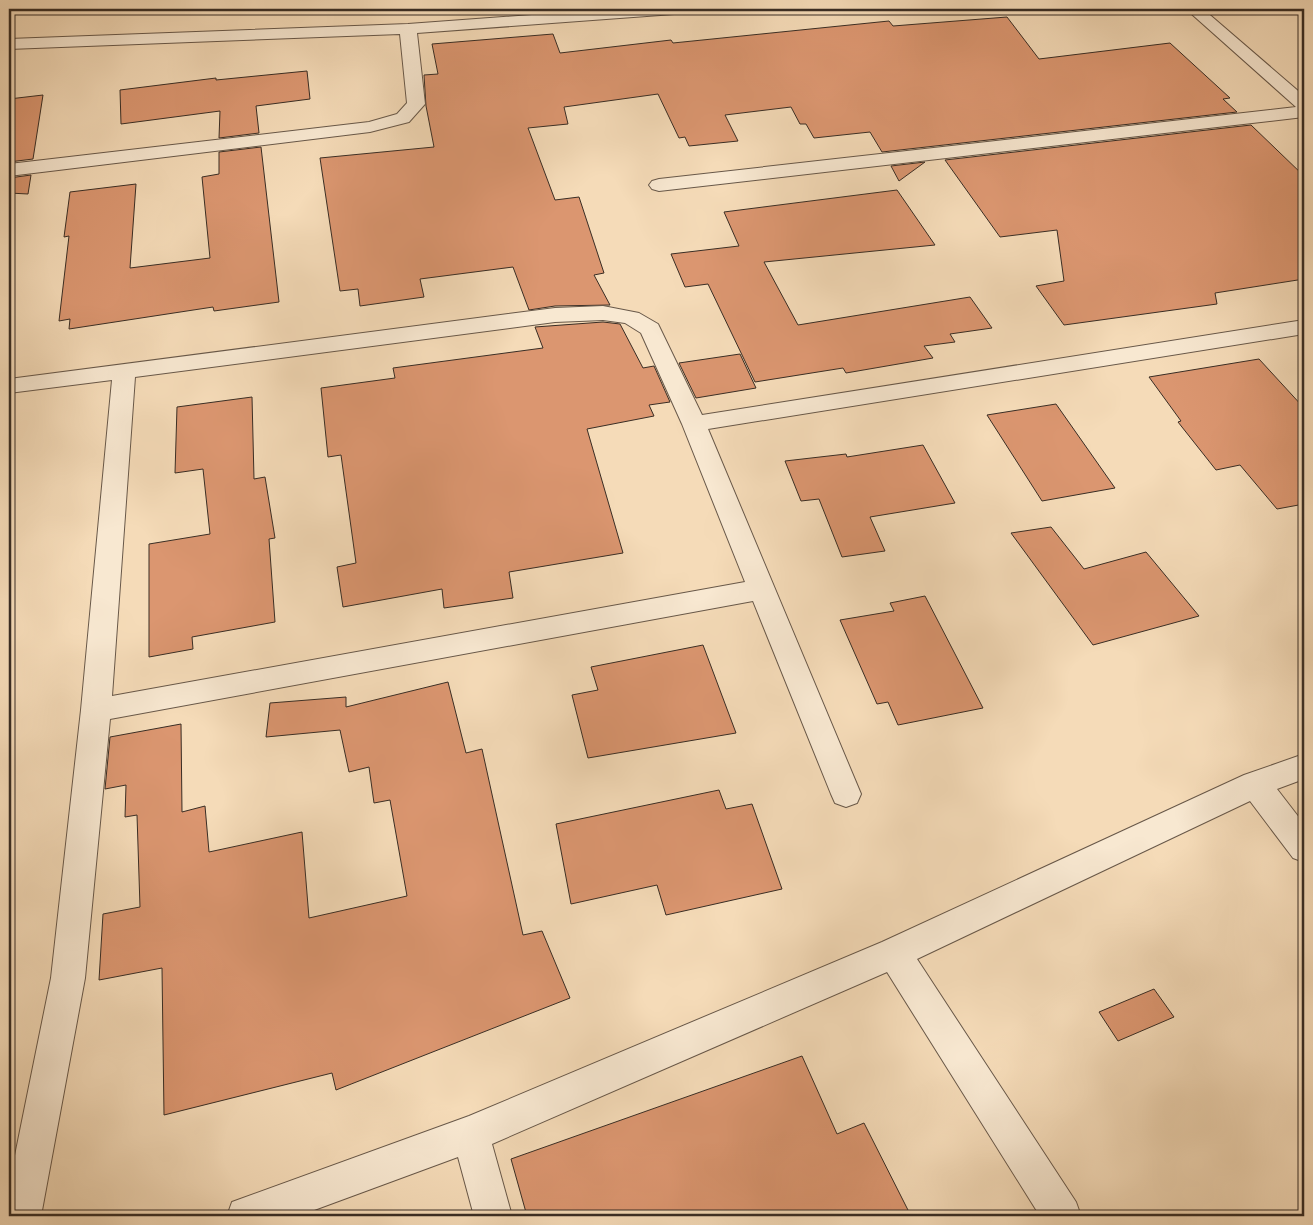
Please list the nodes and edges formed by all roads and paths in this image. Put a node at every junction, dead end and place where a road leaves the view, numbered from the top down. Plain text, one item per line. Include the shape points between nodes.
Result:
1 (674, 9) edge
2 (1194, 9) edge
3 (566, 14) edge
4 (408, 29) junction
5 (9, 44) edge
6 (1304, 105) edge
7 (1304, 112) edge
8 (9, 170) edge
9 (659, 185) dead end
10 (1304, 327) edge
11 (124, 371) junction
12 (9, 386) edge
13 (694, 424) junction
14 (762, 589) junction
15 (96, 710) junction
16 (1304, 766) edge
17 (1255, 784) junction
18 (846, 794) dead end
19 (1304, 848) edge
20 (894, 953) junction
21 (470, 1134) junction
22 (22, 1216) edge
23 (246, 1216) edge
24 (493, 1216) edge
25 (1062, 1216) edge

1 - 3 street
2 - 6 street
3 - 4 street
4 - 5 street
4 - 8 street via 416,104 403,118 370,127 235,145
7 - 9 street
10 - 13 street
11 - 12 street
11 - 13 street via 555,315 603,313 631,318 650,329
11 - 15 street
13 - 14 street
14 - 15 street
14 - 18 street
15 - 22 street via 68,978
16 - 17 street
17 - 19 street
17 - 20 street
20 - 21 street
20 - 25 street
21 - 23 street
21 - 24 street

